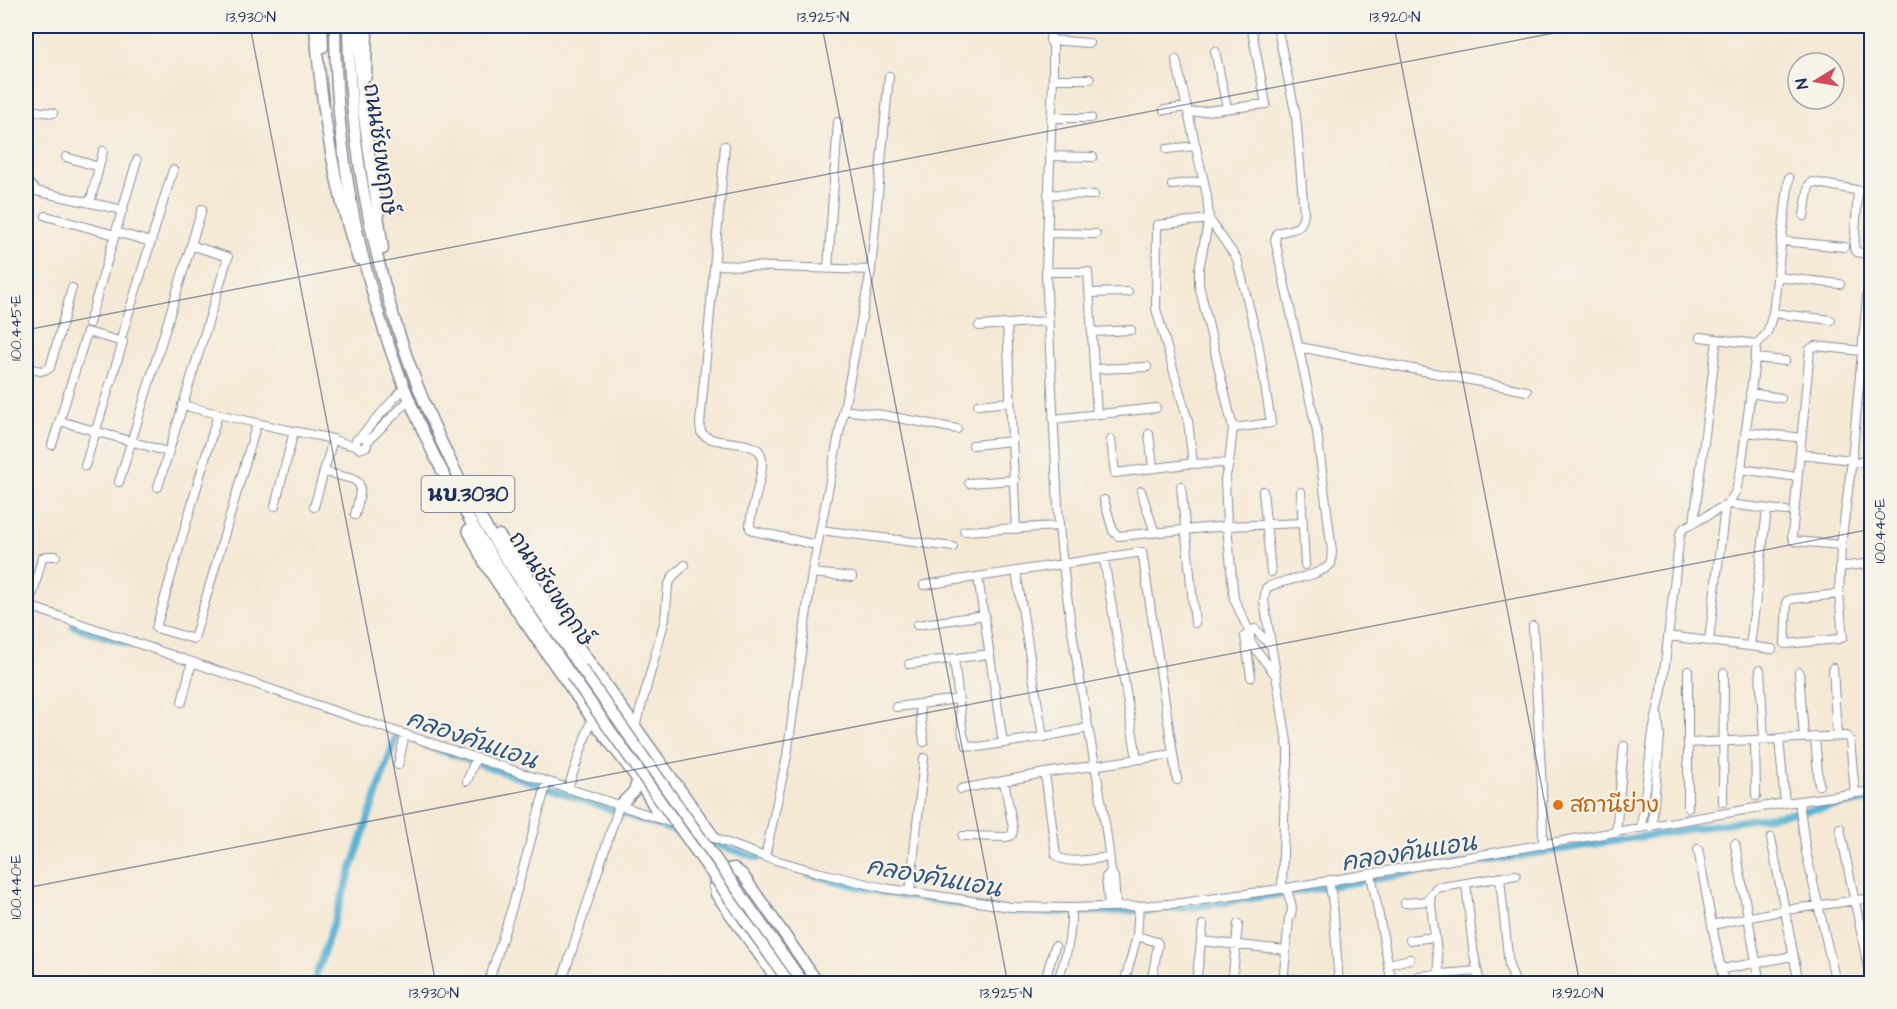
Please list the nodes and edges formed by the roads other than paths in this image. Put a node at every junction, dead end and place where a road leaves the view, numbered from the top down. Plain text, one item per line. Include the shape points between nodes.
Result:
1 (315, 26) edge
2 (322, 26) edge
3 (335, 26) edge
4 (348, 26) edge
5 (357, 26) edge
6 (367, 26) edge
7 (1051, 26) edge
8 (1056, 26) edge
9 (1251, 26) edge
10 (1276, 26) edge
11 (1052, 42) junction
12 (1089, 44) dead end
13 (1215, 51) dead end
14 (1176, 60) dead end
15 (889, 76) dead end
16 (1053, 79) junction
17 (1090, 79) dead end
18 (1227, 108) junction
19 (26, 110) edge
20 (1164, 110) dead end
21 (1188, 110) junction
22 (53, 113) dead end
23 (326, 113) junction
24 (1051, 118) junction
25 (1091, 118) dead end
26 (838, 122) dead end
27 (367, 142) junction
28 (725, 146) dead end
29 (1196, 146) junction
30 (1167, 149) dead end
31 (103, 151) dead end
32 (1050, 156) junction
33 (66, 157) dead end
34 (1093, 157) dead end
35 (137, 160) dead end
36 (99, 166) junction
37 (173, 170) dead end
38 (1789, 178) dead end
39 (26, 180) edge
40 (1204, 181) junction
41 (1172, 185) dead end
42 (1858, 191) junction
43 (1872, 193) edge
44 (1048, 194) junction
45 (1094, 195) dead end
46 (90, 203) junction
47 (202, 209) dead end
48 (123, 210) junction
49 (46, 216) dead end
50 (1804, 216) dead end
51 (1209, 219) junction
52 (116, 233) junction
53 (1047, 233) junction
54 (1096, 234) dead end
55 (1781, 241) junction
56 (151, 242) junction
57 (191, 245) junction
58 (1844, 247) dead end
59 (1871, 255) edge
60 (715, 265) junction
61 (828, 269) junction
62 (871, 270) junction
63 (1046, 272) junction
64 (1777, 277) junction
65 (1840, 284) dead end
66 (72, 288) dead end
67 (1128, 292) dead end
68 (1090, 293) junction
69 (390, 303) junction
70 (1773, 313) junction
71 (1831, 320) dead end
72 (1048, 321) junction
73 (89, 322) dead end
74 (1007, 324) junction
75 (979, 326) dead end
76 (383, 327) junction
77 (1131, 330) dead end
78 (1093, 333) junction
79 (122, 335) dead end
80 (1700, 337) dead end
81 (1717, 339) junction
82 (1757, 344) junction
83 (1299, 346) junction
84 (1867, 351) edge
85 (1755, 358) junction
86 (1785, 361) dead end
87 (1147, 367) dead end
88 (26, 368) edge
89 (1096, 369) junction
90 (405, 388) junction
91 (1527, 391) dead end
92 (1750, 393) junction
93 (1781, 398) dead end
94 (410, 399) junction
95 (1009, 402) junction
96 (182, 405) junction
97 (978, 405) dead end
98 (1156, 408) dead end
99 (844, 410) junction
100 (218, 414) junction
101 (1097, 414) junction
102 (1053, 419) junction
103 (60, 421) junction
104 (256, 423) junction
105 (957, 429) dead end
106 (1233, 429) junction
107 (96, 431) junction
108 (294, 431) junction
109 (1745, 432) junction
110 (1149, 434) dead end
111 (1795, 437) dead end
112 (333, 439) junction
113 (1111, 440) dead end
114 (132, 441) junction
115 (361, 441) junction
116 (1012, 441) junction
117 (52, 445) dead end
118 (973, 445) dead end
119 (168, 452) junction
120 (1800, 454) junction
121 (1872, 458) edge
122 (1852, 462) junction
123 (1193, 464) junction
124 (1229, 464) junction
125 (85, 466) dead end
126 (1153, 467) junction
127 (1741, 469) junction
128 (325, 472) junction
129 (1791, 476) dead end
130 (1015, 480) junction
131 (119, 482) dead end
132 (969, 483) dead end
133 (456, 484) junction
134 (1181, 486) dead end
135 (158, 487) dead end
136 (1141, 491) dead end
137 (1263, 491) dead end
138 (1301, 492) dead end
139 (1104, 500) dead end
140 (1726, 505) junction
141 (275, 506) dead end
142 (314, 507) dead end
143 (1767, 510) junction
144 (1786, 511) dead end
145 (355, 515) dead end
146 (1694, 522) junction
147 (1266, 523) junction
148 (1303, 523) junction
149 (1059, 526) junction
150 (1227, 526) junction
151 (1016, 529) junction
152 (820, 530) junction
153 (1186, 530) junction
154 (964, 531) dead end
155 (1155, 533) junction
156 (818, 545) junction
157 (1841, 545) junction
158 (953, 547) dead end
159 (56, 556) dead end
160 (1104, 559) junction
161 (1872, 563) edge
162 (1062, 564) junction
163 (685, 565) dead end
164 (1305, 565) dead end
165 (1840, 567) junction
166 (1016, 571) junction
167 (1271, 572) dead end
168 (812, 573) junction
169 (852, 577) dead end
170 (978, 577) junction
171 (924, 585) dead end
172 (1839, 594) junction
173 (26, 605) edge
174 (985, 615) junction
175 (1242, 616) junction
176 (1195, 622) dead end
177 (917, 626) dead end
178 (1533, 626) dead end
179 (1249, 631) junction
180 (1668, 636) junction
181 (1709, 641) junction
182 (1270, 645) junction
183 (1750, 646) junction
184 (1772, 649) dead end
185 (990, 654) junction
186 (954, 659) junction
187 (192, 663) junction
188 (909, 664) dead end
189 (1833, 668) dead end
190 (1688, 670) dead end
191 (1760, 670) dead end
192 (576, 671) junction
193 (1799, 672) dead end
194 (1724, 673) dead end
195 (1276, 675) junction
196 (1251, 677) dead end
197 (958, 699) junction
198 (182, 702) dead end
199 (919, 704) junction
200 (896, 707) dead end
201 (1657, 713) junction
202 (592, 718) junction
203 (635, 726) junction
204 (1088, 728) junction
205 (404, 736) junction
206 (1837, 736) junction
207 (1043, 737) junction
208 (1804, 737) junction
209 (1815, 737) junction
210 (1779, 738) junction
211 (1759, 740) junction
212 (1724, 741) junction
213 (924, 742) dead end
214 (1003, 743) junction
215 (1688, 743) junction
216 (1624, 746) dead end
217 (1173, 754) junction
218 (924, 758) dead end
219 (1137, 759) junction
220 (475, 760) junction
221 (398, 765) dead end
222 (1095, 765) junction
223 (668, 773) junction
224 (1044, 773) junction
225 (468, 778) dead end
226 (638, 779) junction
227 (1177, 780) dead end
228 (547, 782) junction
229 (1004, 782) junction
230 (1819, 785) dead end
231 (568, 788) junction
232 (961, 789) dead end
233 (1872, 791) edge
234 (1855, 793) junction
235 (649, 795) junction
236 (1756, 796) dead end
237 (1723, 801) dead end
238 (1785, 803) junction
239 (1799, 803) junction
240 (1688, 808) dead end
241 (617, 812) junction
242 (660, 818) junction
243 (1652, 826) junction
244 (1641, 828) junction
245 (1840, 828) dead end
246 (1616, 832) junction
247 (963, 836) dead end
248 (714, 837) junction
249 (1771, 838) dead end
250 (1735, 844) dead end
251 (1543, 845) junction
252 (1698, 849) dead end
253 (1109, 856) junction
254 (765, 857) junction
255 (1516, 875) dead end
256 (1500, 878) junction
257 (1372, 879) junction
258 (1329, 882) junction
259 (1466, 883) junction
260 (910, 892) junction
261 (1287, 893) junction
262 (1430, 897) junction
263 (1872, 897) edge
264 (1854, 900) junction
265 (1405, 903) dead end
266 (1820, 905) junction
267 (1112, 907) junction
268 (1139, 909) junction
269 (26, 910) edge
270 (1785, 910) junction
271 (1071, 912) junction
272 (26, 914) edge
273 (1748, 918) junction
274 (1238, 924) dead end
275 (1203, 925) dead end
276 (1712, 925) junction
277 (1137, 936) junction
278 (1435, 937) junction
279 (1410, 940) dead end
280 (1201, 941) junction
281 (1236, 945) junction
282 (1055, 946) dead end
283 (1286, 950) junction
284 (1793, 956) junction
285 (1410, 959) dead end
286 (1755, 962) junction
287 (1389, 964) junction
288 (1868, 967) dead end
289 (1722, 969) junction
290 (1477, 971) junction
291 (1834, 974) dead end
292 (1418, 976) dead end
293 (1441, 979) edge
294 (1283, 981) edge
295 (1309, 981) dead end
296 (488, 984) edge
297 (561, 984) edge
298 (780, 984) edge
299 (790, 984) edge
300 (804, 984) edge
301 (819, 984) edge
302 (1044, 984) edge
303 (1056, 984) edge
304 (1124, 984) edge
305 (1151, 984) edge
306 (1196, 984) edge
307 (1232, 984) edge
308 (1339, 984) edge
309 (1392, 984) edge
310 (1480, 984) edge
311 (1516, 984) edge
312 (1724, 984) edge
313 (1760, 984) edge
314 (1799, 984) edge

1 - 23 main road
2 - 23 main road
3 - 76 main road, ถนนชัยพฤกษ์ / นบ.3030 via 339,113 348,182
4 - 69 main road, ถนนชัยพฤกษ์ / นบ.3030 via 362,180
5 - 27 main road
6 - 27 main road
7 - 11 street
8 - 11 street
9 - 18 street via 1266,104
10 - 83 street via 1296,116 1304,212 1300,226 1277,233 1275,240
11 - 12 street
11 - 16 street
13 - 18 street
14 - 21 street
15 - 62 street
16 - 17 street
16 - 24 street
18 - 21 street
19 - 22 street
20 - 21 street
21 - 29 street
23 - 76 main road via 343,210
24 - 25 street
24 - 32 street
26 - 61 street
27 - 69 main road
28 - 60 street
29 - 30 street
29 - 40 street
31 - 36 street
32 - 34 street
32 - 44 street
33 - 36 street
35 - 48 street
36 - 46 street
37 - 56 street
38 - 55 street
39 - 46 street via 36,190
40 - 41 street
40 - 51 street
42 - 43 street
42 - 50 street via 1812,182
42 - 59 street via 1854,248
44 - 45 street
44 - 53 street
46 - 48 street
47 - 57 street
48 - 52 street
49 - 52 street
51 - 106 street via 1199,285
51 - 106 street via 1237,259 1258,342 1271,423
51 - 123 street via 1157,225 1156,309 1188,421
52 - 56 street
52 - 73 street
53 - 54 street
53 - 63 street
55 - 58 street
55 - 64 street
56 - 79 street
57 - 96 street via 228,257
57 - 114 street
59 - 84 street
60 - 61 street
60 - 156 street via 701,432 708,438 756,448 762,454 750,528
61 - 62 street
62 - 99 street
63 - 68 street via 1088,272
63 - 72 street
64 - 65 street
64 - 70 street
66 - 88 street via 50,368
67 - 68 street
68 - 78 street
69 - 133 main road, ถนนชัยพฤกษ์ / นบ.3030
70 - 71 street
70 - 82 street via 1767,333
72 - 74 street
72 - 102 street
74 - 75 street
74 - 95 street
76 - 90 main road, ถนนชัยพฤกษ์ / นบ.3030
77 - 78 street
78 - 89 street
80 - 81 street
81 - 82 street
81 - 146 street
82 - 85 street
83 - 91 street
83 - 182 street via 1317,432 1331,564 1322,572 1266,588
84 - 120 street via 1810,347
84 - 122 street
85 - 86 street
85 - 92 street
87 - 89 street
89 - 101 street
90 - 94 main road, ถนนชัยพฤกษ์ / นบ.3030
90 - 115 street
92 - 93 street
92 - 109 street
94 - 115 street
94 - 133 main road, ถนนชัยพฤกษ์ / นบ.3030 via 435,456
95 - 97 street
95 - 116 street
96 - 100 street
96 - 119 street
98 - 101 street
99 - 105 street
99 - 152 street
100 - 104 street
100 - 104 street via 156,628 194,639
101 - 102 street
102 - 149 street
103 - 107 street
103 - 107 street via 87,332 123,342
103 - 117 street
104 - 108 street
106 - 124 street
107 - 114 street
107 - 125 street
108 - 112 street
108 - 141 street
109 - 111 street
109 - 127 street
110 - 126 street
112 - 115 street via 351,445
112 - 128 street
113 - 126 street via 1115,473
114 - 119 street
114 - 131 street
116 - 118 street
116 - 130 street
119 - 135 street
120 - 122 street
120 - 157 street via 1794,541
121 - 122 street
122 - 157 street
123 - 124 street
123 - 126 street
124 - 150 street via 1225,479
127 - 129 street
127 - 140 street via 1736,491
128 - 142 street
128 - 145 street via 355,479 360,484
130 - 132 street
130 - 151 street
133 - 192 main road, ถนนชัยพฤกษ์ / นบ.3030
133 - 202 main road via 466,525 485,564
133 - 203 main road
134 - 153 street
136 - 155 street
137 - 147 street
138 - 148 street
139 - 155 street via 1118,536
140 - 143 street
140 - 146 street
140 - 181 street
143 - 144 street
143 - 183 street
146 - 180 street via 1680,534
147 - 148 street
147 - 150 street
147 - 167 street
148 - 164 street
149 - 151 street
149 - 162 street
150 - 153 street
150 - 175 street via 1234,599
151 - 154 street
152 - 156 street
152 - 158 street
153 - 155 street
153 - 176 street
156 - 168 street
157 - 165 street
159 - 173 street via 42,558
160 - 162 street
160 - 217 street via 1139,551 1143,554
160 - 219 street
161 - 165 street
162 - 166 street
162 - 204 street
163 - 203 street via 668,586 665,619
165 - 172 street
166 - 170 street
166 - 207 street
168 - 169 street
168 - 254 street via 787,756
170 - 171 street
170 - 174 street
172 - 172 street via 1787,601 1785,644 1841,639
173 - 187 street
174 - 177 street
174 - 185 street
175 - 179 street
175 - 196 street
178 - 251 street
179 - 182 street via 1255,629
179 - 195 street via 1251,643
180 - 181 street
180 - 201 street
181 - 183 street
182 - 195 street
183 - 184 street
185 - 186 street
185 - 214 street
186 - 188 street
186 - 197 street
187 - 198 street
187 - 205 street
189 - 206 street
190 - 215 street
191 - 211 street
192 - 299 main road, ถนนชัยพฤกษ์ / นบ.3030, bridge
192 - 300 main road, ถนนชัยพฤกษ์ / นบ.3030, bridge
193 - 208 street
194 - 212 street
195 - 261 street via 1288,763
197 - 199 street
197 - 214 street via 967,746
199 - 200 street
199 - 213 street
201 - 243 street via 1660,736
201 - 244 street
202 - 226 main road
202 - 231 street
203 - 223 main road
204 - 207 street
204 - 222 street
205 - 220 street
205 - 221 street
206 - 209 street
206 - 234 street via 1850,740
207 - 214 street
208 - 209 street
208 - 210 street
209 - 230 street
210 - 211 street
210 - 238 street
211 - 212 street
211 - 236 street
212 - 215 street
212 - 237 street
215 - 240 street
216 - 246 street
217 - 219 street
217 - 227 street
218 - 260 street
219 - 222 street
220 - 225 street
220 - 228 street
222 - 224 street
222 - 253 street
223 - 235 main road via 673,785 671,797 663,802
223 - 248 main road
224 - 229 street
224 - 253 street via 1056,855 1069,861
226 - 235 main road
226 - 241 main road via 634,791
228 - 231 street
228 - 296 street
229 - 232 street
229 - 247 street via 1013,833 1006,837
231 - 241 street
233 - 234 street
234 - 239 street
235 - 242 main road
238 - 239 street
238 - 243 street
239 - 266 street
241 - 242 street
241 - 297 street
242 - 248 street
243 - 244 street
244 - 246 street
245 - 264 street
246 - 251 street
248 - 254 street
249 - 270 street
250 - 273 street
251 - 257 street
252 - 276 street
253 - 267 street via 1114,878
254 - 260 street
255 - 256 street
256 - 259 street
256 - 311 street via 1509,966
257 - 258 street
257 - 287 street
258 - 261 street
258 - 308 street
259 - 262 street via 1436,888
259 - 290 street
260 - 271 street
261 - 268 street
261 - 283 street via 1292,914
262 - 265 street via 1423,902
262 - 278 street
263 - 264 street
264 - 266 street
264 - 288 street
266 - 270 street
266 - 291 street
267 - 268 street
267 - 271 street
268 - 277 street
269 - 272 street
270 - 273 street
270 - 284 street
271 - 303 street via 1066,953
273 - 276 street
273 - 286 street
274 - 281 street
275 - 280 street
276 - 289 street
277 - 304 street
277 - 305 street via 1158,944
278 - 279 street
278 - 293 street
280 - 281 street
280 - 306 street
281 - 283 street
281 - 307 street
282 - 302 street
283 - 294 street
284 - 286 street
284 - 314 street
285 - 287 street
286 - 289 street
286 - 313 street
287 - 309 street
289 - 312 street
290 - 293 street
290 - 310 street
292 - 293 street
294 - 295 street
298 - 301 main road via 716,894 714,882 724,869 734,868 743,875

